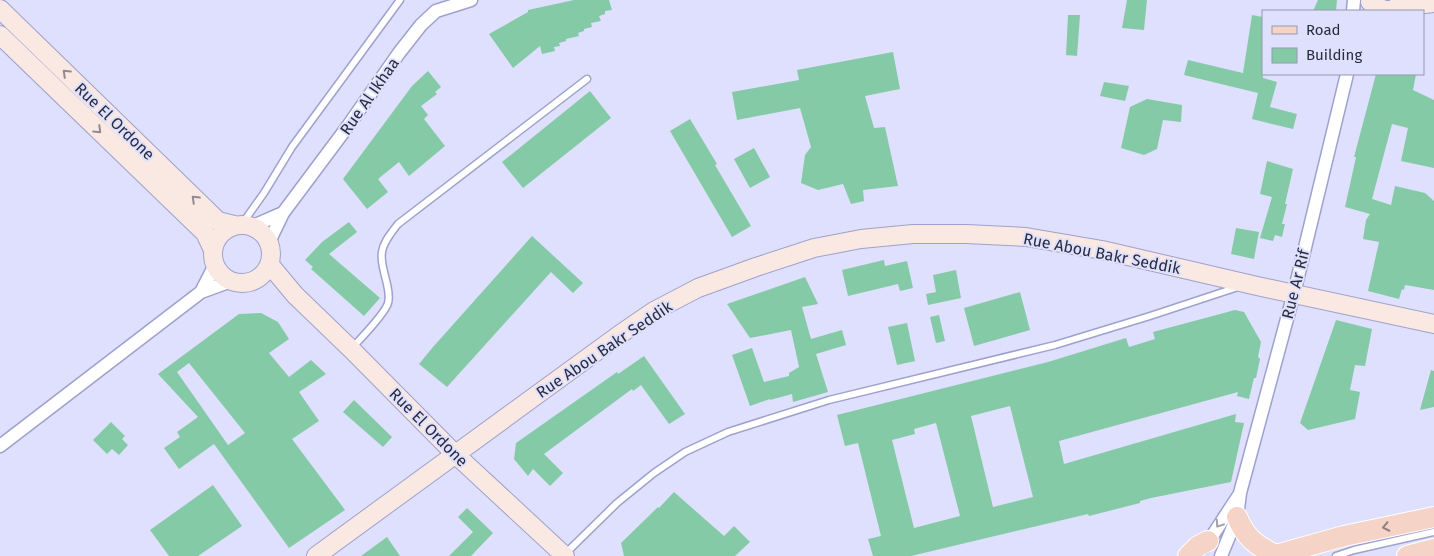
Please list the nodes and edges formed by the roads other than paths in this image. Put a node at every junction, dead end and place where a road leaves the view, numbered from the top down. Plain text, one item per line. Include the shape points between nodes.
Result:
1 (400, 0) edge
2 (471, 0) edge
3 (1365, 3) edge
4 (1434, 3) edge
5 (0, 9) edge
6 (1354, 10) edge
7 (1388, 10) edge
8 (1398, 10) edge
9 (0, 35) edge
10 (1347, 75) edge
11 (587, 79) dead end
12 (284, 213) junction
13 (243, 225) junction
14 (269, 242) junction
15 (214, 258) junction
16 (270, 265) junction
17 (231, 281) junction
18 (254, 281) junction
19 (1246, 284) junction
20 (201, 292) junction
21 (1294, 293) junction
22 (296, 295) junction
23 (1434, 324) edge
24 (352, 349) junction
25 (0, 446) edge
26 (455, 454) junction
27 (1240, 493) junction
28 (1237, 517) junction
29 (1434, 517) edge
30 (1434, 532) edge
31 (1204, 548) edge
32 (1434, 550) edge
33 (565, 555) edge
34 (1274, 555) edge
35 (316, 556) edge
36 (1188, 556) edge
37 (1221, 556) edge
38 (1336, 556) edge
39 (1407, 556) edge

1 - 13 lane via 292,147
2 - 12 street, Rue Al Ikhaa via 436,11 421,25
3 - 6 street
3 - 7 street
4 - 8 street
13 -> 5 street, Rue El Ordone via 218,222
9 -> 15 street, Rue El Ordone via 205,233
10 - 21 street, Rue Ar Rif
11 - 24 lane via 398,224 381,251 388,304
12 - 13 street
12 - 14 street, Rue Al Ikhaa
13 - 14 street via 264,234
13 - 15 street via 228,228 218,237
14 - 16 street via 272,253
15 - 17 street via 221,275
15 - 20 street
16 - 18 street
16 - 22 street, Rue El Ordone
17 - 18 street
17 - 20 street
18 - 22 street, Rue El Ordone
19 - 21 street, Rue Abou Bakr Seddik
19 - 26 street, Rue Abou Bakr Seddik via 1102,250 1026,237 913,234 814,248 698,288 654,311
19 - 33 lane via 1055,344 829,400 728,432 685,452 654,473 617,503
20 - 25 street
21 - 23 street, Rue Abou Bakr Seddik
21 - 27 street, Rue Ar Rif
22 - 24 street, Rue El Ordone
24 - 26 street, Rue El Ordone
26 - 33 street, Rue El Ordone
26 - 35 street, Rue Abou Bakr Seddik
27 - 28 street, Rue Ar Rif
27 -> 31 street, Rue Ar Rif
28 - 34 main road via 1253,542
28 - 37 street, Rue Ar Rif
29 -> 34 main road
30 - 38 lane
31 - 36 main road via 1198,546
32 - 39 main road

